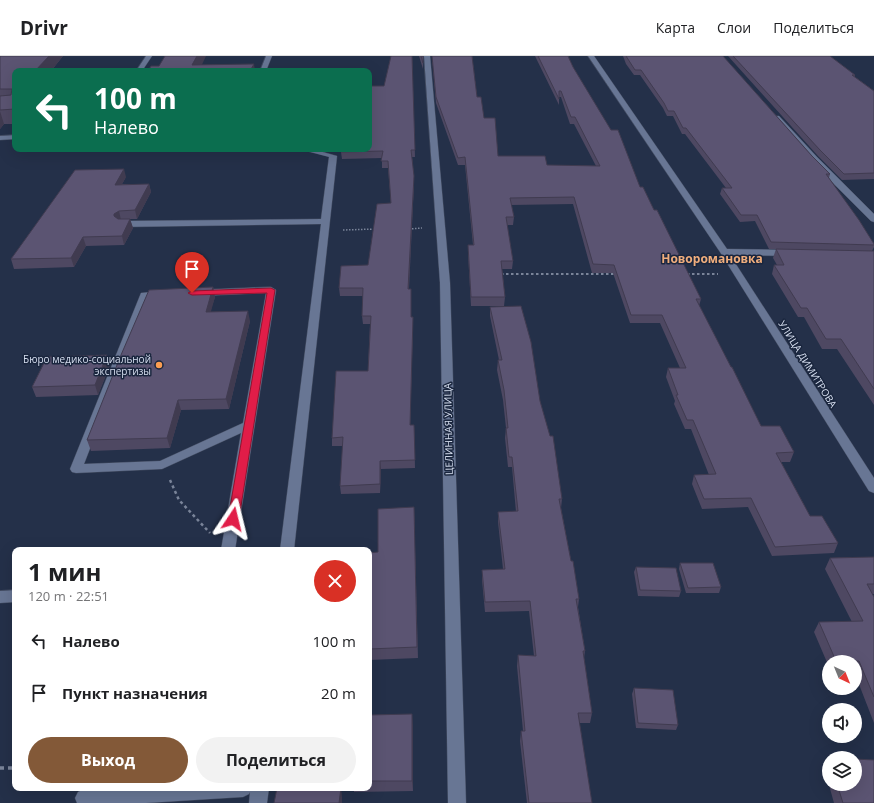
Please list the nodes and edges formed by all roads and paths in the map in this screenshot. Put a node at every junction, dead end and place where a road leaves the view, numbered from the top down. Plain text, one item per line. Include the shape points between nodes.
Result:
1 (149, 56) edge
2 (269, 56) edge
3 (427, 56) edge
4 (591, 56) edge
5 (141, 68) edge
6 (264, 68) edge
7 (774, 113) edge
8 (12, 137) edge
9 (0, 138) edge
10 (0, 148) edge
11 (315, 152) edge
12 (874, 219) edge
13 (121, 224) edge
14 (325, 226) junction
15 (440, 228) junction
16 (378, 229) edge
17 (409, 229) edge
18 (724, 252) junction
19 (803, 254) edge
20 (500, 274) edge
21 (619, 274) edge
22 (682, 274) edge
23 (738, 274) junction
24 (250, 424) junction
25 (162, 465) junction
26 (874, 488) edge
27 (211, 534) dead end
28 (229, 547) edge
29 (288, 547) edge
30 (12, 596) edge
31 (0, 597) edge
32 (0, 768) edge
33 (12, 768) edge
34 (195, 791) edge
35 (260, 791) edge
36 (84, 798) dead end
37 (258, 803) edge
38 (457, 803) edge

1 - 5 street
2 - 6 street
3 - 15 street, ЦЕЛИННАЯ УЛИЦА
4 - 18 street, УЛИЦА ДИМИТРОВА
7 - 12 street via 814,159
8 - 9 street
8 - 10 street
11 - 14 street via 332,156
13 - 14 street
14 - 16 path
14 - 29 street
15 - 17 path
15 - 38 street, ЦЕЛИННАЯ УЛИЦА via 445,283
18 - 19 street
18 - 23 street, УЛИЦА ДИМИТРОВА
20 - 21 path
22 - 23 path
23 - 26 street, УЛИЦА ДИМИТРОВА
24 - 25 street
24 - 25 street via 271,290 144,295 76,469
24 - 28 street
25 - 27 path via 179,500
30 - 31 street
32 - 33 path
34 - 36 street
35 - 37 street

